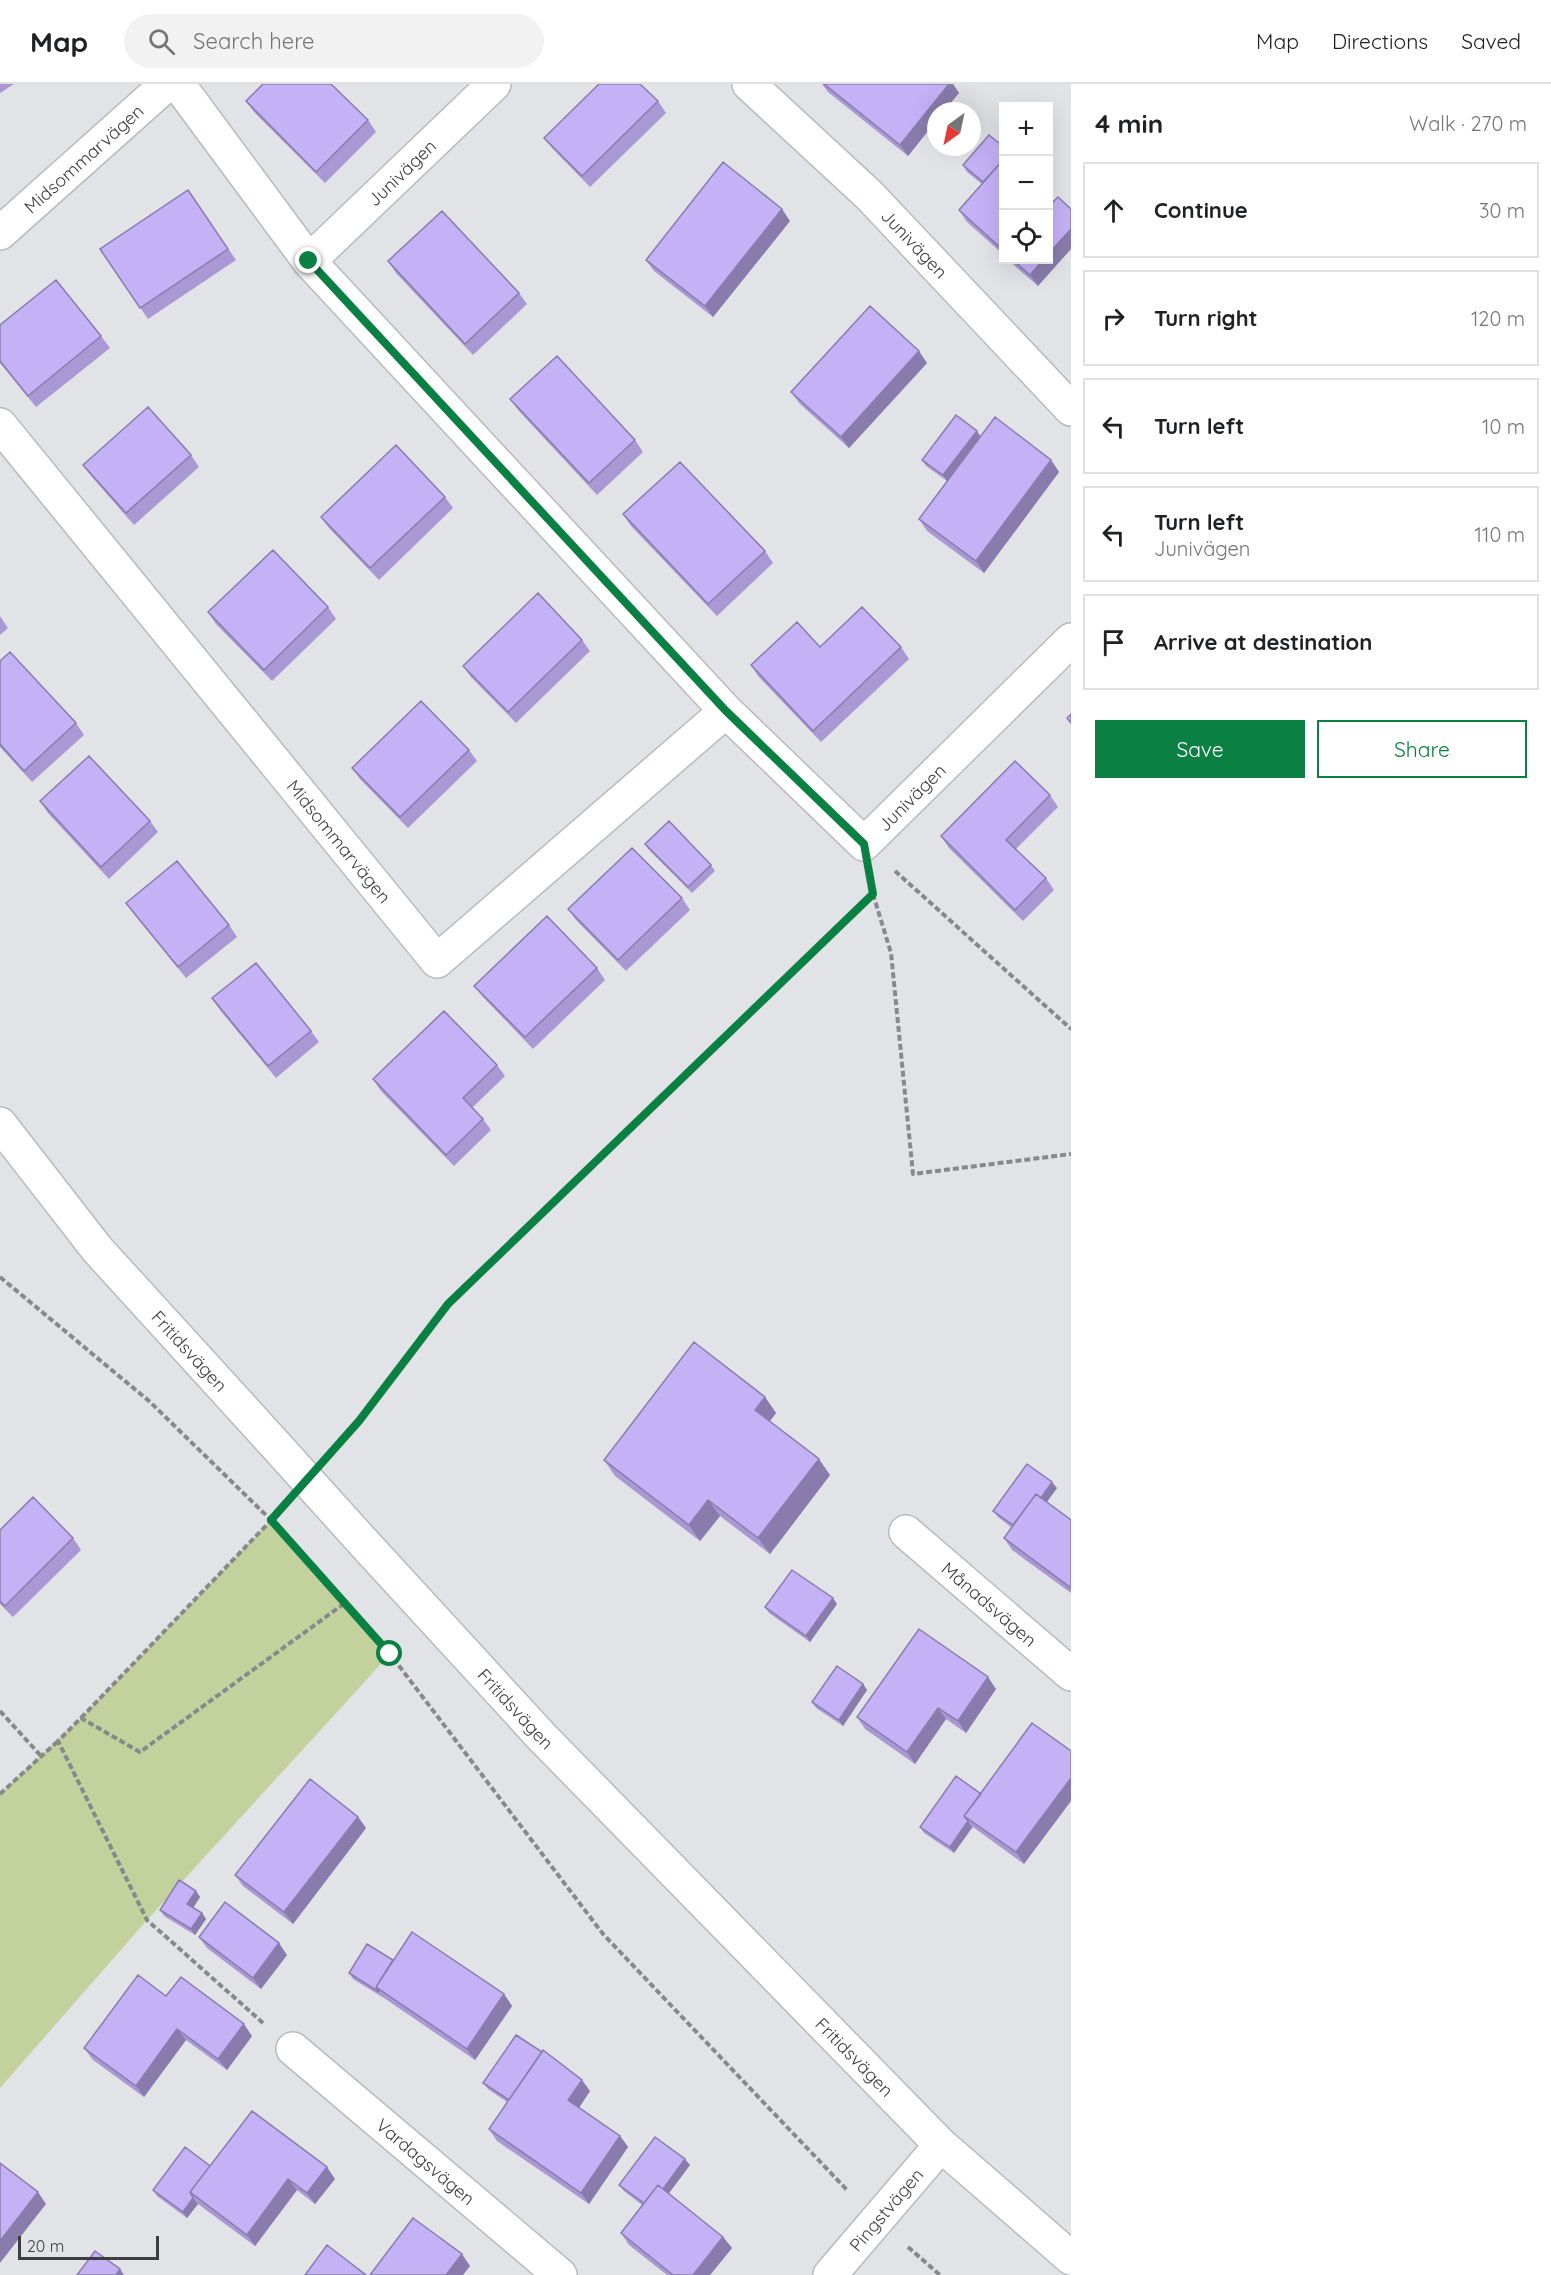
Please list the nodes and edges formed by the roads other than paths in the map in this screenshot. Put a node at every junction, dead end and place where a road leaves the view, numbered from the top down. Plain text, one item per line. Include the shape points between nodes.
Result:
1 (167, 84) edge
2 (178, 84) edge
3 (494, 84) edge
4 (749, 84) edge
5 (0, 234) edge
6 (309, 261) junction
7 (1071, 409) edge
8 (0, 424) edge
9 (1071, 640) edge
10 (726, 711) junction
11 (0, 1124) edge
12 (906, 1532) dead end
13 (1071, 1674) edge
14 (292, 2049) road end
15 (941, 2145) junction
16 (1071, 2258) edge
17 (560, 2275) edge
18 (830, 2275) edge

1 - 5 street, Midsommarvägen
2 - 6 street, Junivägen
3 - 6 street, Junivägen
4 - 7 street, Junivägen via 869,195
6 - 10 street, Junivägen
8 - 10 street, Midsommarvägen via 437,961
9 - 10 street, Junivägen via 864,844
11 - 15 street, Fritidsvägen, bridge via 97,1250 540,1736
12 - 13 street, Månadsvägen
14 - 17 street, Vardagsvägen
15 - 16 street, Fritidsvägen
15 - 18 street, Pingstvägen

